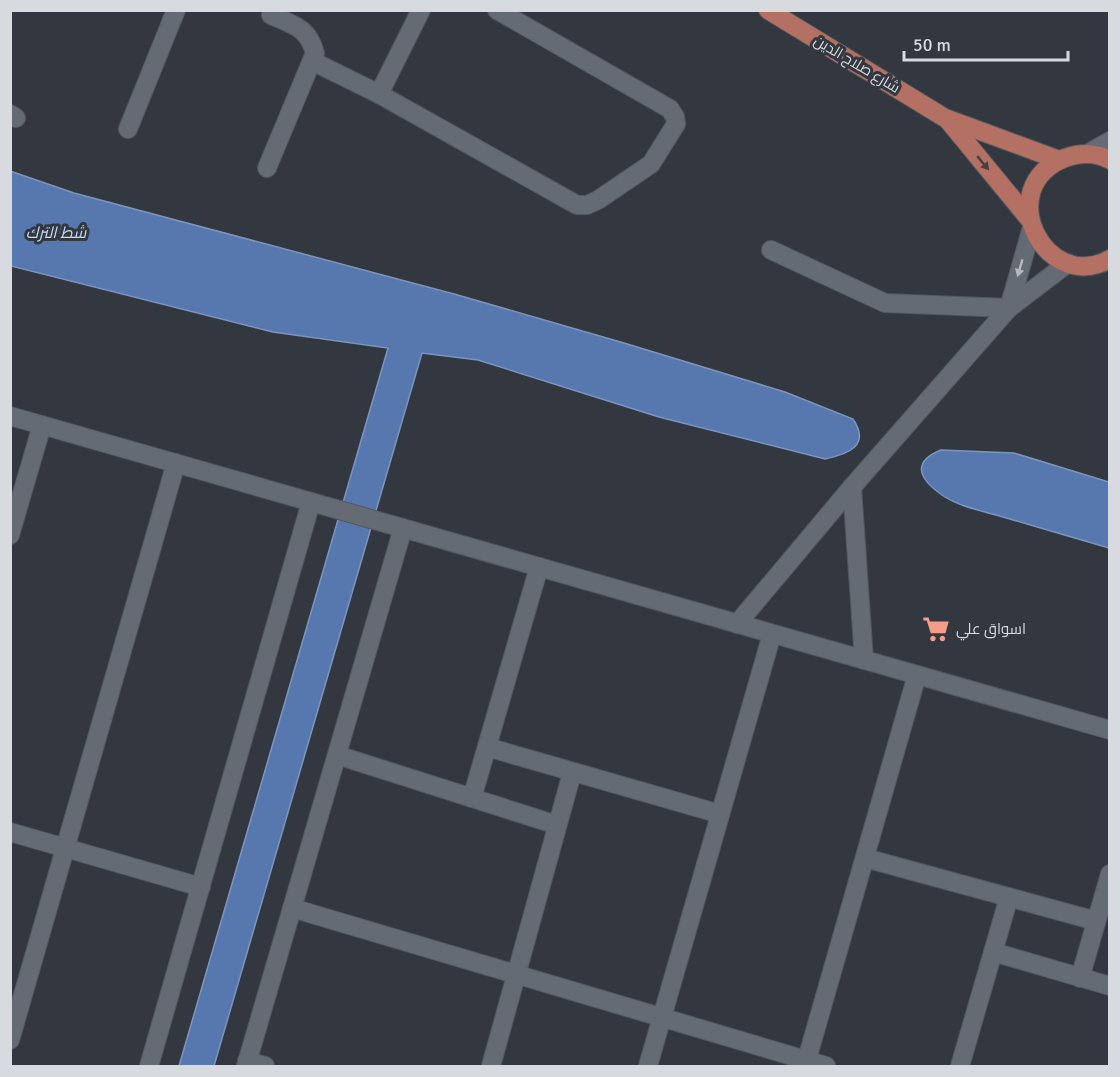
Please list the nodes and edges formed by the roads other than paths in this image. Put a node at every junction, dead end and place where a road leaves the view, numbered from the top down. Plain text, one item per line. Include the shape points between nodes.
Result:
1 (176, 10) edge
2 (421, 10) edge
3 (497, 10) edge
4 (768, 10) edge
5 (270, 15) dead end
6 (312, 61) junction
7 (379, 94) junction
8 (945, 118) junction
9 (128, 129) dead end
10 (1110, 141) edge
11 (1087, 154) junction
12 (1059, 160) junction
13 (1110, 160) edge
14 (267, 168) dead end
15 (1031, 224) junction
16 (771, 250) dead end
17 (1108, 261) edge
18 (1068, 263) junction
19 (1009, 308) junction
20 (10, 416) edge
21 (42, 425) junction
22 (176, 463) junction
23 (852, 488) junction
24 (311, 502) junction
25 (403, 528) junction
26 (10, 535) edge
27 (539, 567) junction
28 (737, 624) junction
29 (772, 634) junction
30 (864, 660) junction
31 (917, 675) junction
32 (1110, 730) edge
33 (486, 747) junction
34 (337, 755) junction
35 (572, 773) junction
36 (472, 798) junction
37 (720, 814) junction
38 (557, 825) junction
39 (10, 832) edge
40 (66, 848) junction
41 (865, 858) junction
42 (1110, 874) edge
43 (201, 886) junction
44 (1009, 897) junction
45 (292, 908) junction
46 (1096, 921) junction
47 (993, 952) junction
48 (517, 974) junction
49 (1080, 978) junction
50 (1110, 986) edge
51 (662, 1018) junction
52 (10, 1040) edge
53 (806, 1064) edge
54 (253, 1065) edge
55 (149, 1066) edge
56 (491, 1066) edge
57 (648, 1066) edge
58 (826, 1066) edge
59 (960, 1066) edge

1 - 9 street
2 - 7 street
3 - 7 street via 670,109 676,124 651,164 598,200 577,205
4 - 8 main road, شارع صلاح الدين
5 - 6 street via 301,29 311,39 315,53
6 - 7 street
6 - 14 street
8 - 12 main road, شارع صلاح الدين
8 -> 15 main road, شارع صلاح الدين
10 - 11 street
11 - 12 main road
11 - 13 main road
12 - 15 main road via 1035,185 1029,202
15 - 18 main road, شارع صلاح الدين via 1040,243
15 -> 19 street
16 - 19 street via 885,303
17 - 18 main road
18 - 19 street
19 - 23 street
20 - 21 street
21 - 22 street
21 - 26 street
22 - 24 street
22 - 40 street
23 - 28 street
23 - 30 street
24 - 25 street
24 - 43 street
25 - 27 street
25 - 34 street
27 - 28 street
27 - 33 street
28 - 29 street
29 - 30 street
29 - 37 street
30 - 31 street
31 - 32 street
31 - 41 street
33 - 35 street
33 - 36 street
34 - 36 street
34 - 45 street
35 - 37 street
35 - 38 street
36 - 38 street
37 - 51 street
38 - 48 street
39 - 40 street
40 - 43 street
40 - 52 street
41 - 44 street
41 - 53 street
42 - 46 street
43 - 55 street
44 - 46 street
44 - 47 street
45 - 48 street
45 - 54 street
46 - 49 street
47 - 49 street
47 - 59 street
48 - 51 street
48 - 56 street
49 - 50 street
51 - 53 street
51 - 57 street
53 - 58 street

